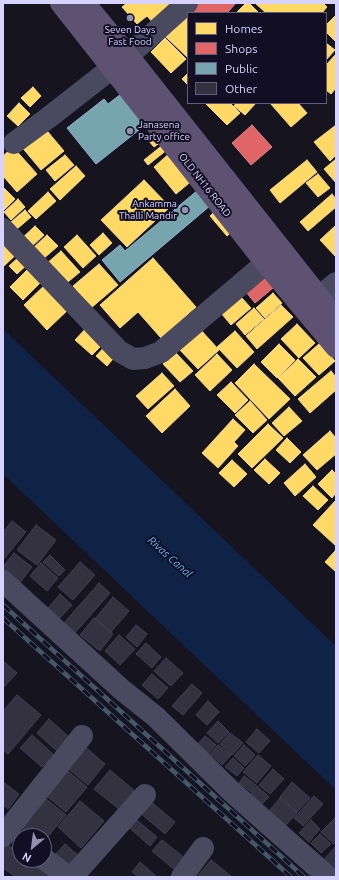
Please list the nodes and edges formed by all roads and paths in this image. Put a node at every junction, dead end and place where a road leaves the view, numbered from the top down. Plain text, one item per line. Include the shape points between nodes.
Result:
1 (61, 3) edge
2 (84, 3) edge
3 (187, 3) edge
4 (120, 62) junction
5 (14, 143) dead end
6 (3, 230) edge
7 (266, 263) junction
8 (336, 283) edge
9 (318, 298) junction
10 (336, 319) edge
11 (336, 347) edge
12 (3, 581) edge
13 (82, 736) dead end
14 (145, 795) dead end
15 (8, 834) edge
16 (203, 848) dead end
17 (52, 864) edge
18 (71, 877) edge
19 (182, 877) edge
20 (328, 877) edge

1 - 4 main road, OLD NH16 ROAD
2 - 4 main road, OLD NH16 ROAD
3 - 4 street
4 - 5 street
4 - 7 main road, OLD NH16 ROAD
4 - 9 main road, OLD NH16 ROAD
6 - 7 street via 119,351 133,359 145,358 160,352
7 - 11 main road, OLD NH16 ROAD
8 - 9 street
9 - 10 main road, OLD NH16 ROAD
12 - 20 street via 121,689 156,717 231,791
13 - 15 street
14 - 18 street
16 - 19 street
17 - 18 street

